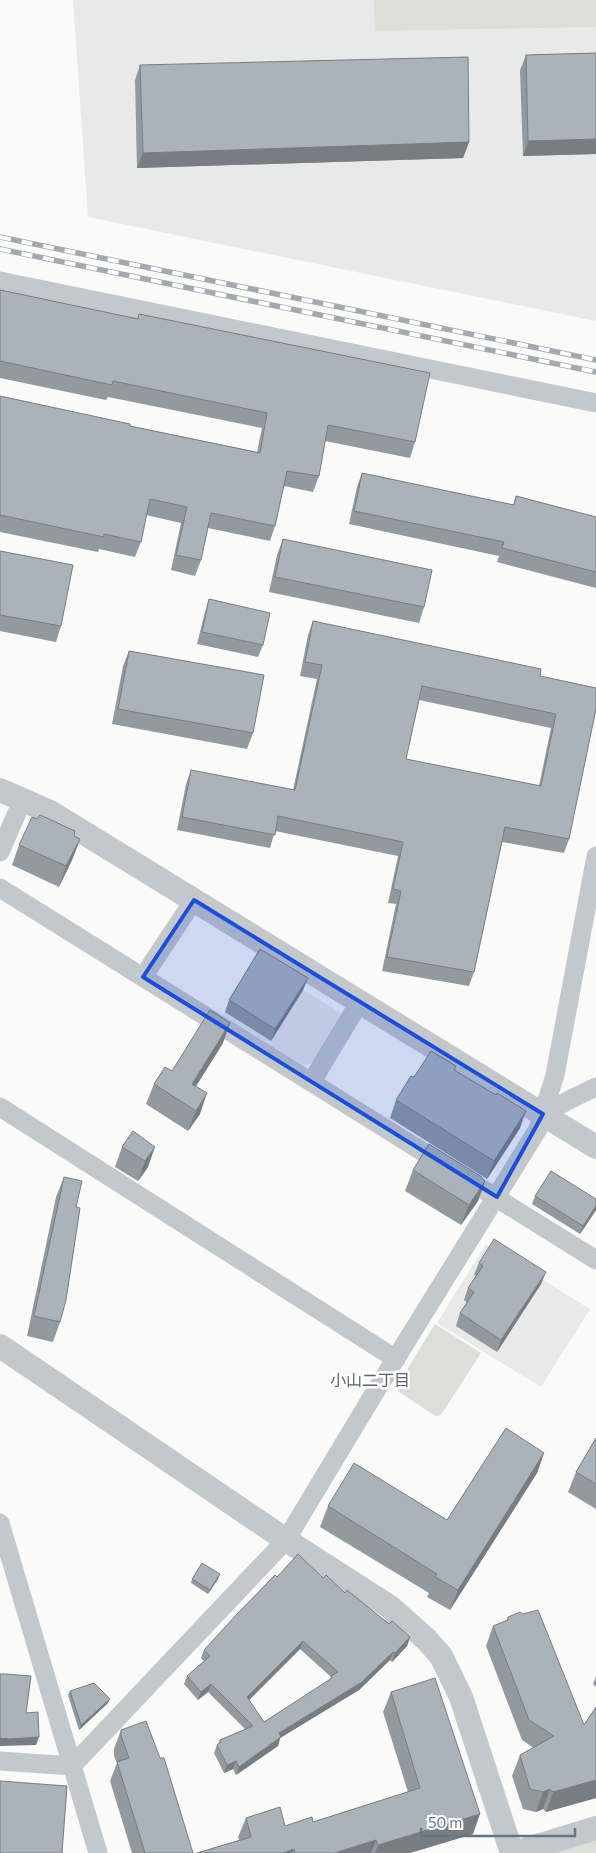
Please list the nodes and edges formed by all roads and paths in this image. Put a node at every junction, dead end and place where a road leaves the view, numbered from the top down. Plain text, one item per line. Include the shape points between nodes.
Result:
1 (0, 281) edge
2 (596, 403) edge
3 (0, 790) edge
4 (23, 799) junction
5 (0, 852) edge
6 (596, 856) edge
7 (0, 888) edge
8 (194, 900) junction
9 (143, 977) junction
10 (359, 1003) junction
11 (312, 1081) junction
12 (596, 1088) edge
13 (0, 1107) edge
14 (543, 1114) junction
15 (596, 1147) edge
16 (497, 1197) junction
17 (596, 1260) edge
18 (0, 1346) edge
19 (396, 1359) junction
20 (0, 1523) edge
21 (286, 1540) junction
22 (0, 1761) edge
23 (72, 1766) junction
24 (596, 1828) edge
25 (98, 1853) edge
26 (513, 1853) edge

1 - 2 street
3 - 4 street
4 - 5 street
4 - 8 street via 50,812
6 - 14 street via 554,1075
7 - 9 street
8 - 9 street
8 - 10 street
9 - 11 street
10 - 11 street
10 - 14 street
11 - 16 street
12 - 14 street
13 - 19 street
14 - 15 street
14 - 16 street via 538,1129
16 - 17 street
16 - 19 street
18 - 21 street
19 - 21 street
20 - 23 street
21 - 23 street
21 - 26 street via 390,1608 411,1624 441,1656 467,1711
22 - 23 street
23 - 25 street
24 - 26 street

